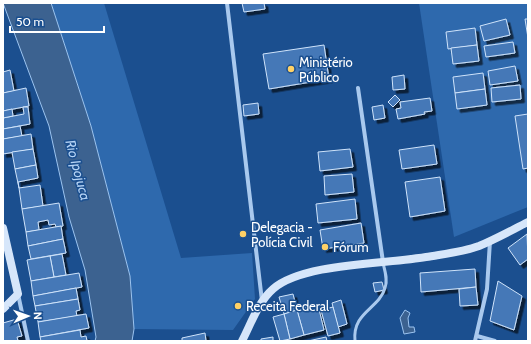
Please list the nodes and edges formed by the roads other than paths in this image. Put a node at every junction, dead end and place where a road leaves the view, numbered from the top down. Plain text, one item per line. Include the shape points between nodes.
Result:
1 (228, 3) edge
2 (358, 88) dead end
3 (528, 222) edge
4 (3, 228) edge
5 (490, 240) junction
6 (383, 263) junction
7 (18, 294) junction
8 (262, 302) junction
9 (3, 309) edge
10 (477, 336) junction
11 (28, 341) edge
12 (242, 341) edge
13 (355, 341) edge
14 (475, 341) edge
15 (495, 341) edge

1 - 8 street
2 - 6 street
3 - 5 main road
4 - 7 main road
5 - 6 main road via 477,246
5 - 10 street via 487,289
6 - 8 main road via 320,270 301,275 283,282
6 - 13 lane via 386,279 384,292 358,321
7 - 9 main road
7 - 11 street
8 - 12 main road
10 - 14 street
10 - 15 street

